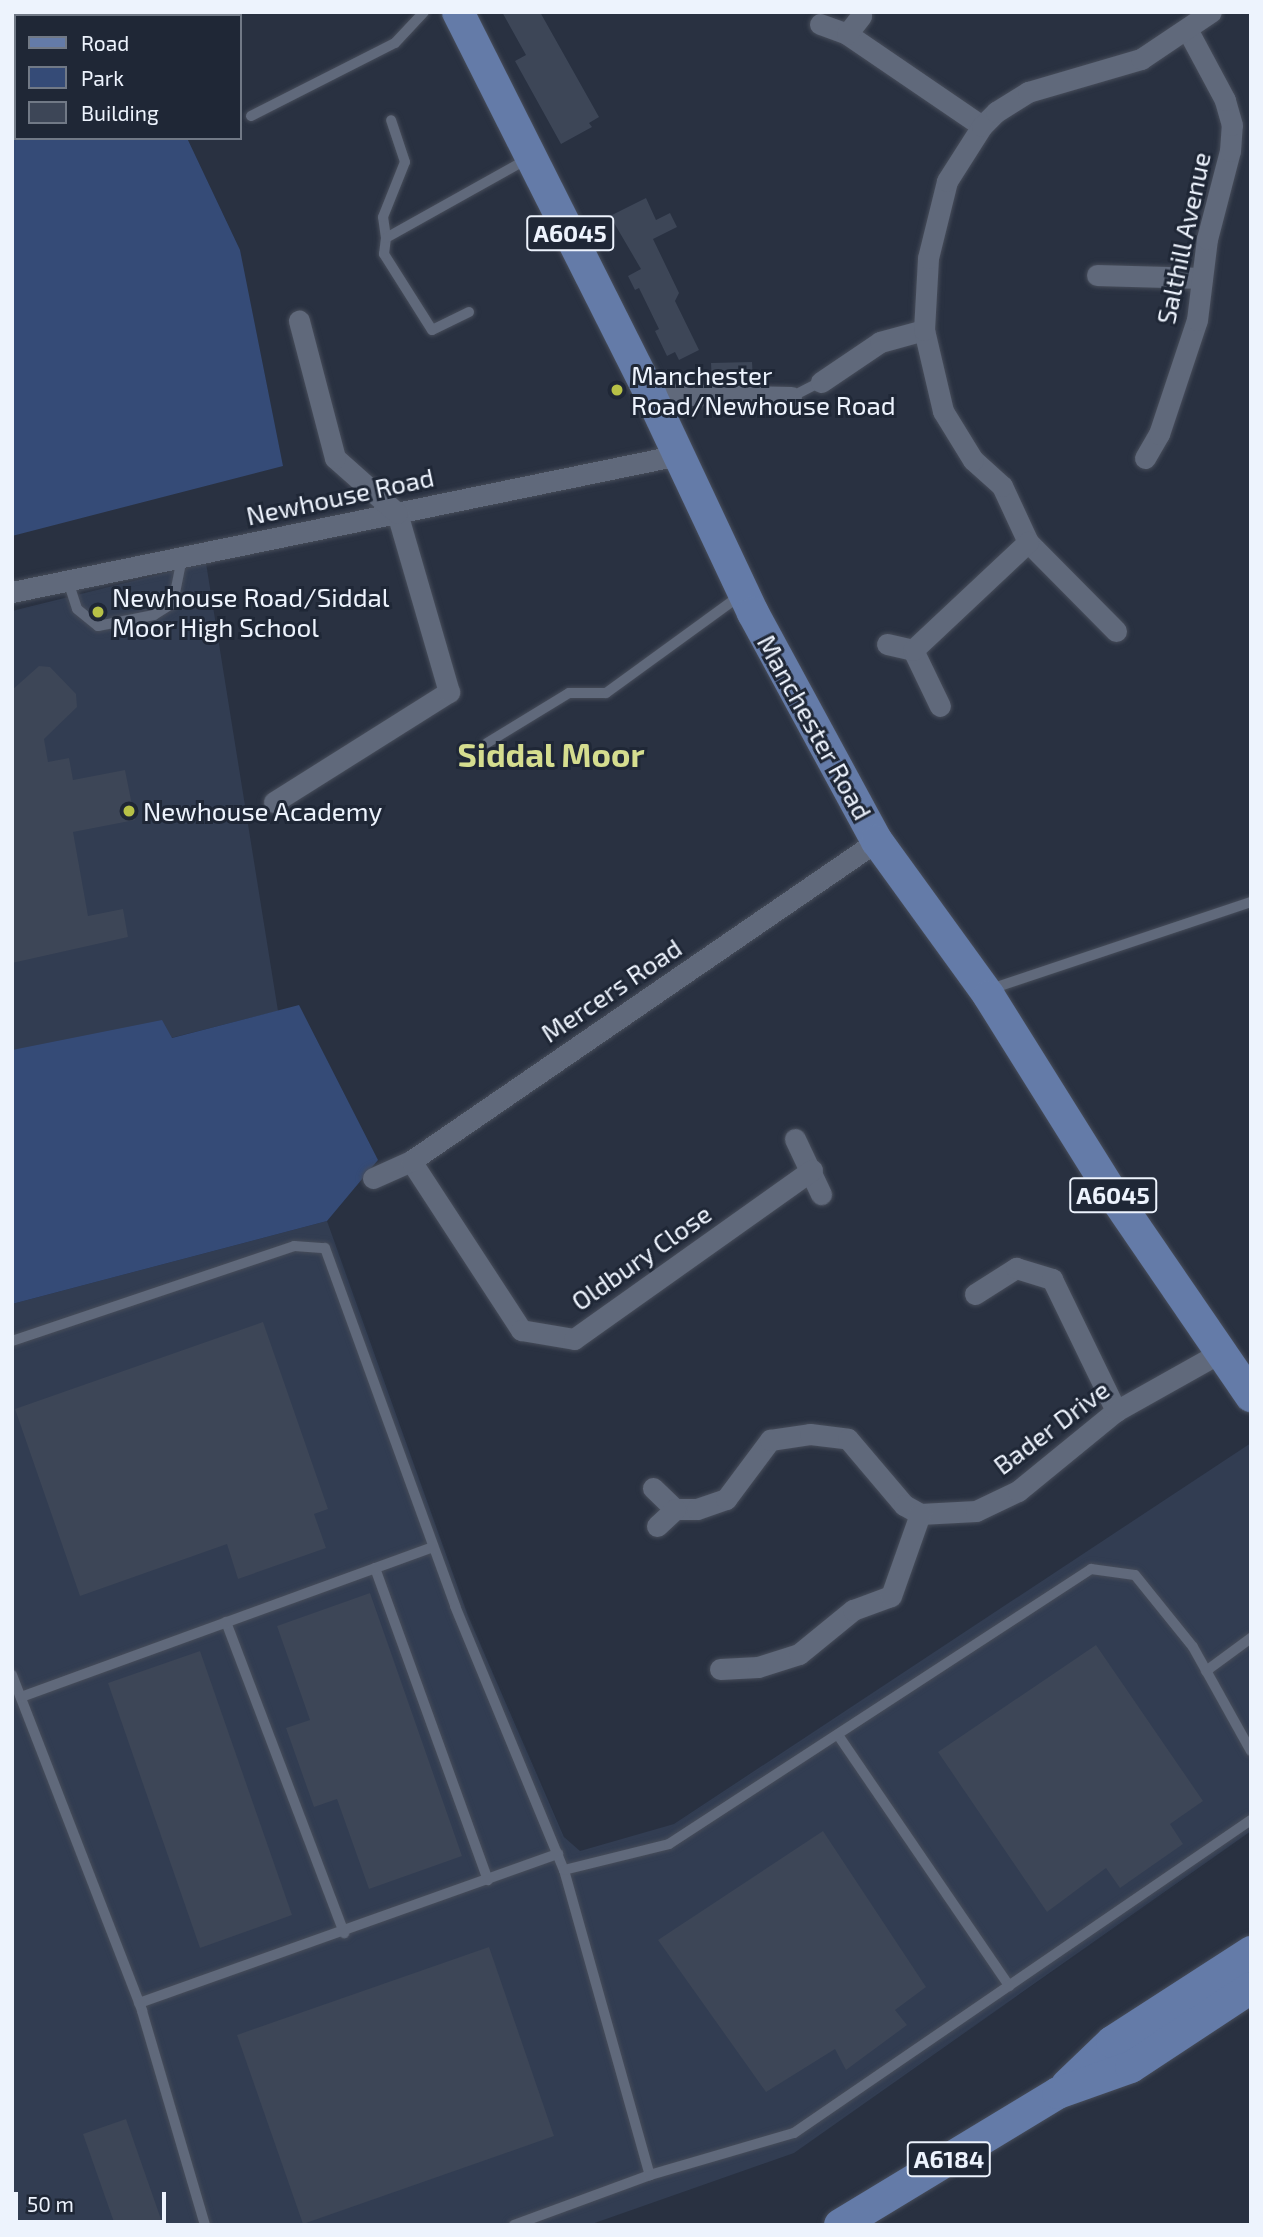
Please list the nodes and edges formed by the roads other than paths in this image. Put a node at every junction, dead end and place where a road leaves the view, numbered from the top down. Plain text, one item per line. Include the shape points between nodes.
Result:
1 (424, 12) edge
2 (458, 12) edge
3 (1211, 12) edge
4 (861, 16) dead end
5 (820, 24) dead end
6 (1188, 31) junction
7 (847, 34) junction
8 (251, 116) dead end
9 (391, 121) dead end
10 (982, 126) junction
11 (531, 157) junction
12 (386, 239) junction
13 (1097, 275) dead end
14 (1202, 278) junction
15 (469, 312) dead end
16 (299, 321) dead end
17 (924, 330) junction
18 (821, 382) joint
19 (650, 394) junction
20 (791, 397) joint
21 (679, 455) junction
22 (1145, 458) dead end
23 (397, 513) junction
24 (1028, 542) junction
25 (182, 558) junction
26 (68, 581) junction
27 (12, 592) edge
28 (744, 593) junction
29 (1116, 631) dead end
30 (887, 644) dead end
31 (913, 650) junction
32 (940, 706) dead end
33 (487, 743) dead end
34 (274, 802) dead end
35 (877, 841) junction
36 (1251, 902) edge
37 (986, 992) junction
38 (795, 1139) dead end
39 (411, 1161) junction
40 (812, 1170) junction
41 (373, 1178) dead end
42 (821, 1194) dead end
43 (975, 1294) dead end
44 (12, 1341) edge
45 (1222, 1352) junction
46 (1251, 1396) edge
47 (1116, 1411) junction
48 (653, 1488) dead end
49 (675, 1509) junction
50 (920, 1514) junction
51 (657, 1525) dead end
52 (433, 1547) junction
53 (375, 1568) junction
54 (226, 1622) junction
55 (1251, 1639) edge
56 (720, 1669) dead end
57 (1206, 1671) junction
58 (12, 1675) edge
59 (20, 1697) junction
60 (838, 1735) junction
61 (1251, 1751) edge
62 (1251, 1819) edge
63 (558, 1854) junction
64 (564, 1870) junction
65 (488, 1880) junction
66 (344, 1933) junction
67 (1251, 1952) edge
68 (1009, 1986) junction
69 (1251, 1987) edge
70 (139, 2003) junction
71 (1058, 2093) junction
72 (650, 2175) junction
73 (205, 2225) edge
74 (514, 2225) edge
75 (840, 2225) edge

1 - 8 lane via 395,43
2 - 11 main road, Manchester Road / A6045
3 - 6 street
4 - 7 street
5 - 7 street
6 - 10 street via 1109,71 1028,92
6 - 14 street, Salthill Avenue via 1216,76 1232,125 1226,177
7 - 10 street
9 - 12 lane via 405,162 385,208
10 - 17 street via 947,181 934,219
11 - 12 lane
11 - 19 main road, Manchester Road / A6045
12 - 15 lane via 384,254 432,330
13 - 14 street
14 - 22 street, Salthill Avenue via 1197,320 1183,369
16 - 23 street via 335,458
17 - 18 street via 847,352
17 - 24 street via 943,411 973,460 1002,486
18 - 20 lane
19 - 20 street
19 - 21 main road, Manchester Road / A6045
21 - 23 street, Newhouse Road
21 - 28 main road, Manchester Road / A6045
23 - 25 street, Newhouse Road
23 - 34 street via 449,692
24 - 29 street
24 - 31 street
25 - 26 street, Newhouse Road
25 - 26 lane via 173,603 154,615 98,626 77,609
26 - 27 street, Newhouse Road
28 - 33 lane via 606,694 569,693
28 - 35 main road, Manchester Road / A6045
30 - 31 street
31 - 32 street
35 - 37 main road, Manchester Road / A6045
35 - 39 street, Mercers Road
36 - 37 lane
37 - 45 main road, Manchester Road / A6045 via 1116,1199
38 - 40 street
39 - 40 street, Oldbury Close via 521,1329 574,1339
39 - 41 street, Mercers Road
40 - 42 street
43 - 47 street via 1016,1268 1052,1279
44 - 52 lane via 294,1245 325,1248
45 - 46 main road, Manchester Road / A6045
45 - 47 street, Bader Drive
47 - 50 street, Bader Drive via 1018,1491 976,1511
48 - 49 street
49 - 50 street via 697,1510 726,1499 769,1440 810,1434 848,1439 904,1505
49 - 51 street
50 - 56 street via 891,1596 853,1611 799,1654 758,1667
52 - 53 lane
52 - 63 lane
53 - 54 lane
53 - 65 lane
54 - 59 lane
54 - 66 lane
55 - 57 lane
57 - 60 lane via 1193,1647 1135,1576 1091,1569
57 - 61 lane
58 - 59 lane
59 - 70 lane
60 - 64 lane via 668,1844
60 - 68 lane
62 - 68 lane
63 - 64 lane
63 - 65 lane
64 - 72 lane
65 - 66 lane
66 - 70 lane
67 - 71 main road, A6184 via 1112,2042
68 - 72 lane via 794,2133
69 - 71 main road, A6184 via 1131,2067
70 - 73 lane
71 - 75 main road, A6184
72 - 74 lane

